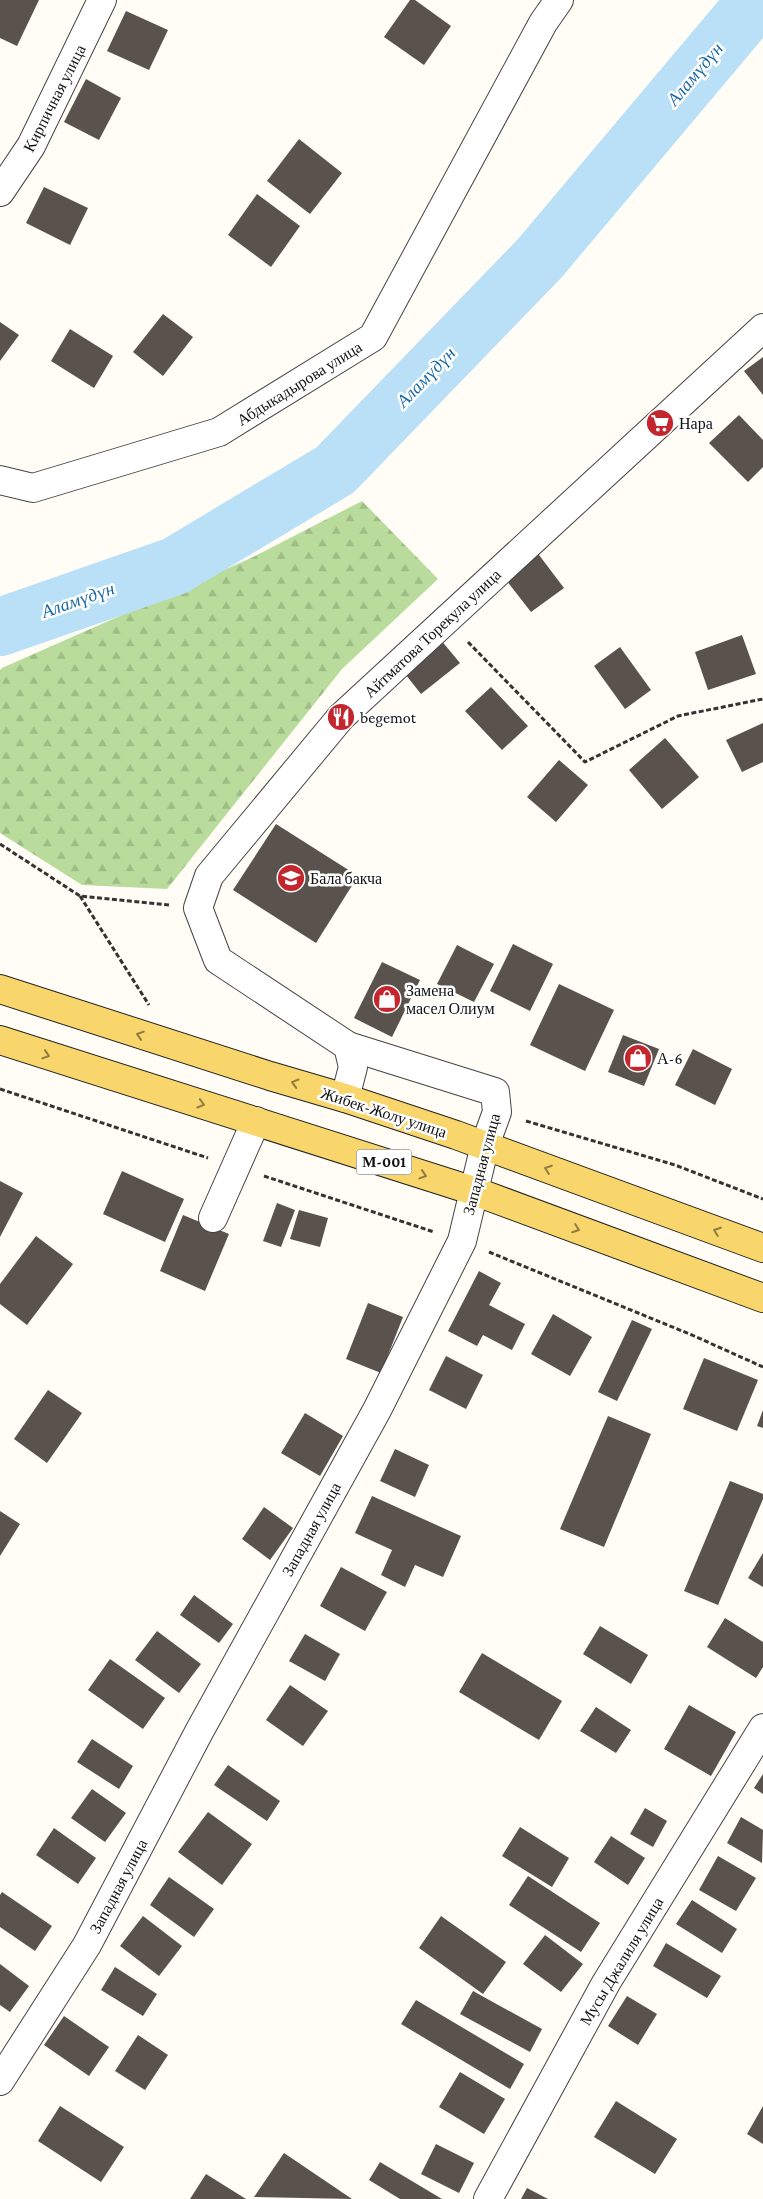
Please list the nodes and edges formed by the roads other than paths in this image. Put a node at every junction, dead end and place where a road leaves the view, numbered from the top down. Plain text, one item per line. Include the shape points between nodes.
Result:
1 (102, 0) edge
2 (559, 0) edge
3 (0, 192) edge
4 (763, 328) edge
5 (0, 480) edge
6 (1, 988) edge
7 (0, 1040) edge
8 (348, 1046) junction
9 (345, 1098) junction
10 (256, 1121) junction
11 (485, 1145) junction
12 (474, 1192) junction
13 (213, 1218) dead end
14 (763, 1248) edge
15 (763, 1298) edge
16 (763, 1728) edge
17 (0, 2081) edge
18 (488, 2199) edge

1 - 3 street, Кирпичная улица via 31,146
2 - 5 street, Абдыкадырова улица via 543,23 373,338 219,432 33,488
4 - 8 street, Айтматова Торекула улица via 341,717 209,876 198,908 218,960
9 -> 6 main road, Жибек-Жолу улица
7 -> 10 main road, М-001
8 - 9 street via 353,1067
8 - 11 street, Западная улица via 495,1092 497,1112
9 - 11 main road, Жибек-Жолу улица
10 -> 12 main road, М-001
10 - 13 street
11 - 12 street, Западная улица
14 -> 11 main road, Жибек-Жолу улица
12 -> 15 main road, М-001
12 - 17 street, Западная улица via 462,1241 377,1410 200,1730 87,1945
16 - 18 street, Мусы Джалиля улица via 606,1983

